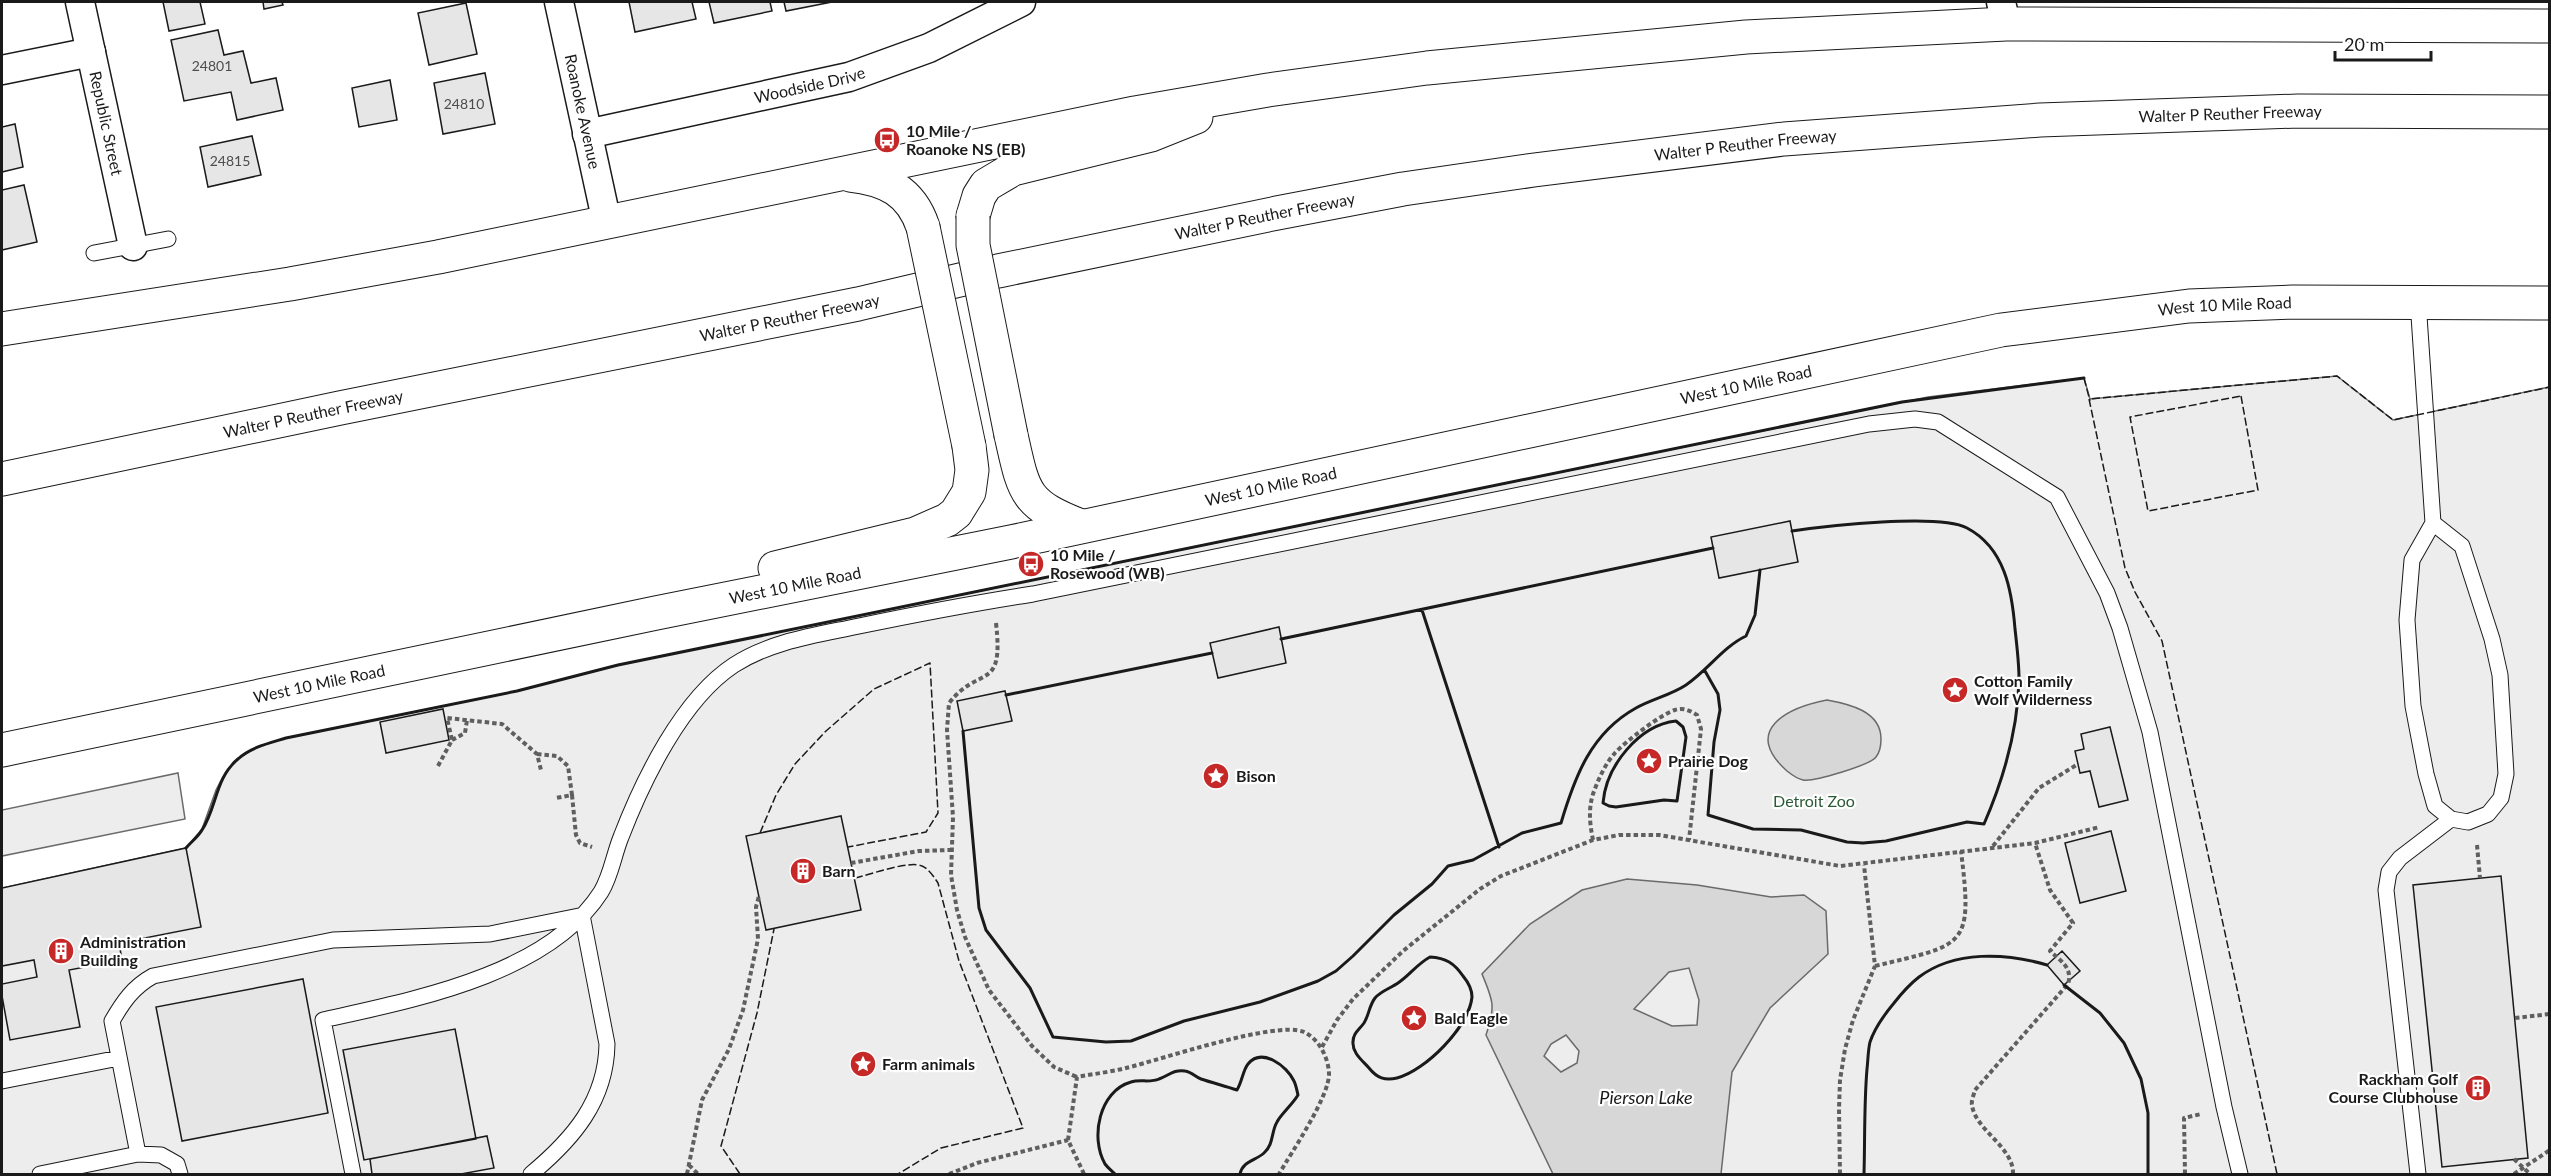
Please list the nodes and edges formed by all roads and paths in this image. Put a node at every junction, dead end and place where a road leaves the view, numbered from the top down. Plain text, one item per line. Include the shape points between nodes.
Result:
1 (80, 2) edge
2 (559, 2) edge
3 (1021, 2) edge
4 (2003, 13) edge
5 (2550, 26) edge
6 (91, 52) junction
7 (2, 70) edge
8 (1268, 90) junction
9 (2550, 112) edge
10 (587, 134) junction
11 (840, 174) junction
12 (607, 223) junction
13 (168, 239) dead end
14 (133, 246) junction
15 (94, 253) dead end
16 (2418, 301) junction
17 (2550, 303) edge
18 (2, 329) edge
19 (2, 479) edge
20 (2433, 524) junction
21 (1081, 526) junction
22 (993, 600) junction
23 (656, 613) junction
24 (467, 720) junction
25 (452, 740) junction
26 (2, 750) edge
27 (537, 754) junction
28 (2078, 764) dead end
29 (438, 766) dead end
30 (542, 770) dead end
31 (572, 795) junction
32 (556, 798) dead end
33 (2451, 819) junction
34 (2468, 822) junction
35 (2100, 827) dead end
36 (1593, 840) junction
37 (1689, 840) junction
38 (2035, 843) junction
39 (1993, 847) junction
40 (950, 850) junction
41 (1961, 851) junction
42 (615, 855) junction
43 (851, 863) dead end
44 (1864, 865) junction
45 (2480, 878) dead end
46 (759, 896) dead end
47 (582, 915) junction
48 (1875, 966) junction
49 (2550, 1014) edge
50 (2515, 1018) dead end
51 (1322, 1047) junction
52 (119, 1058) junction
53 (1077, 1077) junction
54 (2, 1082) edge
55 (2224, 1107) junction
56 (1068, 1140) junction
57 (2550, 1150) edge
58 (138, 1154) junction
59 (2514, 1159) dead end
60 (689, 1165) junction
61 (2525, 1167) junction
62 (40, 1174) edge
63 (180, 1174) edge
64 (353, 1174) edge
65 (531, 1174) edge
66 (687, 1174) edge
67 (698, 1174) edge
68 (950, 1174) edge
69 (1084, 1174) edge
70 (1278, 1174) edge
71 (1840, 1174) edge
72 (2013, 1174) edge
73 (2185, 1174) edge
74 (2240, 1174) edge
75 (2418, 1174) edge
76 (2514, 1174) edge
77 (2530, 1174) edge

1 - 6 street, Republic Street
2 - 10 street, Roanoke Avenue
3 - 10 street, Woodside Drive via 929,48 849,77
4 - 5 main road
4 - 8 main road via 1427,68
6 - 7 street
6 - 14 street, Republic Street
8 - 11 main road via 1007,138
8 - 21 main road, bridge via 1151,135 1013,169 986,185 979,196 973,216 973,245 1023,483 1034,501 1051,514
9 - 19 main road, Walter P Reuther Freeway via 2286,112 2040,120 1784,139 1545,168 1277,213 858,304
10 - 12 street, Roanoke Avenue
11 - 12 main road
11 - 23 main road, bridge via 877,179 902,191 923,227 969,446 969,492 956,513 915,534 784,565
12 - 18 main road via 290,284
13 - 14 lane
14 - 15 lane
16 - 17 main road, West 10 Mile Road
16 - 20 lane
16 - 21 main road, West 10 Mile Road via 2189,306 2001,330
20 - 33 lane via 2412,560 2407,620 2413,706 2426,774 2435,806
20 - 34 lane via 2462,546 2500,675 2506,774 2501,798 2488,814
21 - 23 main road, West 10 Mile Road
22 - 40 path via 999,644 996,663 985,677 966,686 949,703 953,817
22 - 42 lane via 772,646 734,665 700,694 673,731 635,804
22 - 55 lane via 1869,423 1915,419 1938,422 2056,497 2107,593 2150,732
23 - 26 main road, West 10 Mile Road
24 - 25 path via 465,733
24 - 25 path via 447,718
24 - 27 path via 502,724
25 - 29 path
27 - 30 path
27 - 31 path via 557,756 568,766
28 - 39 path via 2038,788
31 - 32 path
31 - 42 path via 580,843
33 - 34 lane
33 - 75 lane via 2400,858 2389,872 2385,890
34 - 45 path via 2477,841
35 - 38 path
36 - 37 path via 1619,835
36 - 37 path via 1589,813 1601,774 1614,754 1635,735 1676,709 1697,715 1701,729
36 - 51 path via 1501,876 1480,889 1403,951 1353,999
37 - 44 path via 1816,863
38 - 39 path
38 - 72 path via 2050,890 2073,923 2050,951 2071,976 1975,1090 1971,1104 1977,1118 2003,1150
39 - 41 path
40 - 43 path
40 - 53 path via 957,910 989,990 1032,1046 1054,1067
41 - 44 path
41 - 48 path via 1967,900 1964,927 1956,939 1941,950
42 - 47 lane via 602,890
44 - 48 path
46 - 60 path via 758,939 743,1010 729,1049 702,1100
47 - 52 lane via 490,934 333,940 153,976 138,984 112,1021
47 - 64 lane via 533,953 487,975 438,992 322,1020
47 - 65 lane via 607,1044 606,1064 595,1102 561,1148
48 - 71 path via 1845,1049 1840,1089
49 - 50 path
51 - 53 path via 1303,1032 1241,1036
51 - 70 path via 1329,1074 1322,1099
52 - 54 lane
52 - 58 lane
53 - 56 path
55 - 73 path via 2184,1118
55 - 74 lane
56 - 68 path via 977,1163
56 - 69 path
57 - 61 path
58 - 62 lane
58 - 63 lane via 161,1155 177,1164
59 - 61 path
60 - 66 path
60 - 67 path
61 - 76 path
61 - 77 path

